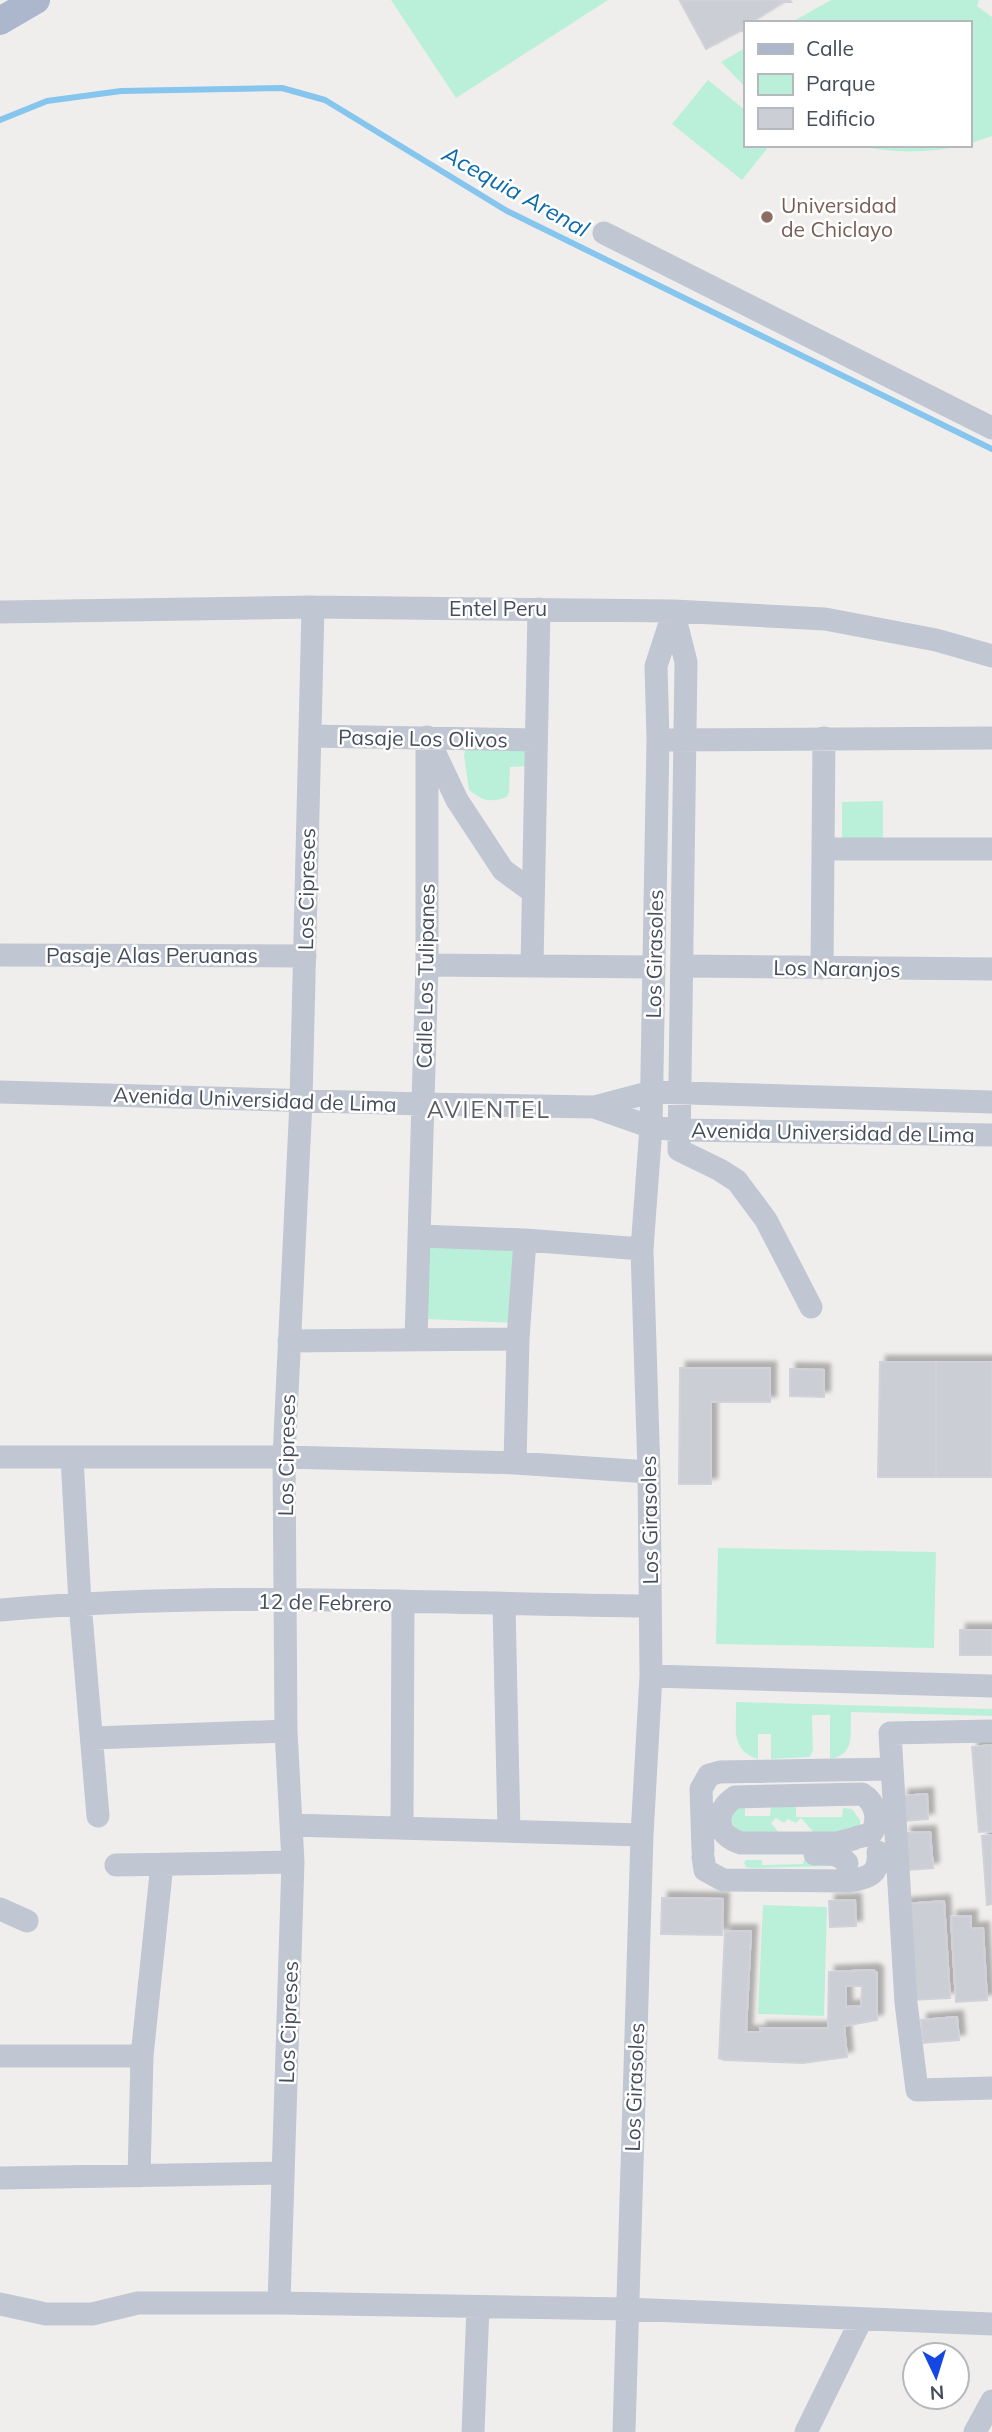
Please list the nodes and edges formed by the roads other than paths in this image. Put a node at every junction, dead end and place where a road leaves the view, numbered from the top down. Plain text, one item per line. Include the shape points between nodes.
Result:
1 (36, 0) edge
2 (0, 21) edge
3 (604, 233) dead end
4 (992, 428) edge
5 (313, 607) junction
6 (539, 609) junction
7 (674, 611) junction
8 (0, 612) edge
9 (992, 656) edge
10 (310, 736) junction
11 (427, 737) junction
12 (992, 737) edge
13 (824, 738) junction
14 (658, 739) junction
15 (536, 740) junction
16 (685, 741) junction
17 (823, 849) junction
18 (992, 849) edge
19 (533, 892) junction
20 (0, 955) edge
21 (305, 956) junction
22 (427, 965) junction
23 (531, 966) junction
24 (683, 966) junction
25 (654, 967) junction
26 (822, 968) junction
27 (992, 969) edge
28 (0, 1092) edge
29 (651, 1092) junction
30 (679, 1094) junction
31 (301, 1101) junction
32 (992, 1102) edge
33 (422, 1104) junction
34 (594, 1107) junction
35 (651, 1127) junction
36 (678, 1130) junction
37 (992, 1135) edge
38 (420, 1236) junction
39 (525, 1240) junction
40 (642, 1249) junction
41 (811, 1307) dead end
42 (518, 1339) junction
43 (416, 1340) junction
44 (289, 1341) junction
45 (0, 1457) edge
46 (284, 1457) junction
47 (72, 1458) junction
48 (515, 1462) junction
49 (649, 1472) junction
50 (284, 1600) junction
51 (80, 1602) junction
52 (403, 1602) junction
53 (504, 1604) junction
54 (650, 1606) junction
55 (0, 1610) edge
56 (651, 1676) junction
57 (992, 1686) edge
58 (286, 1731) junction
59 (992, 1731) edge
60 (93, 1738) junction
61 (892, 1769) junction
62 (97, 1816) dead end
63 (291, 1825) junction
64 (402, 1828) junction
65 (509, 1831) junction
66 (642, 1835) junction
67 (728, 1838) junction
68 (856, 1838) junction
69 (703, 1854) junction
70 (293, 1862) junction
71 (734, 1862) junction
72 (162, 1864) junction
73 (116, 1865) dead end
74 (848, 1872) junction
75 (898, 1879) junction
76 (0, 1909) edge
77 (27, 1922) dead end
78 (0, 2056) edge
79 (142, 2056) junction
80 (992, 2088) edge
81 (283, 2174) junction
82 (139, 2176) junction
83 (0, 2178) edge
84 (279, 2303) junction
85 (0, 2304) edge
86 (478, 2307) junction
87 (627, 2309) junction
88 (861, 2320) junction
89 (992, 2325) edge
90 (992, 2401) edge
91 (473, 2432) edge
92 (624, 2432) edge
93 (806, 2432) edge
94 (975, 2432) edge

1 - 2 main road
3 - 4 street
5 - 6 street, Entel Peru
5 - 8 street, Entel Peru
5 - 10 street, Los Cipreses
6 - 7 street, Entel Peru
6 - 15 street
7 - 9 street, Entel Peru via 825,619 936,640
7 - 14 street, Los Girasoles via 656,666
7 - 16 street via 686,662
10 - 11 street, Pasaje Los Olivos
10 - 21 street, Los Cipreses
11 - 15 street, Pasaje Los Olivos
11 - 19 street via 457,800 503,870
11 - 22 street, Calle Los Tulipanes
12 - 13 street
13 - 16 street
13 - 17 street
14 - 16 street
14 - 25 street, Los Girasoles
15 - 19 street
16 - 24 street
17 - 18 street
17 - 26 street
19 - 23 street
20 - 21 street, Pasaje Alas Peruanas
21 - 31 street, Los Cipreses
22 - 23 street
22 - 33 street, Calle Los Tulipanes
23 - 25 street
24 - 26 street, Los Naranjos
24 - 30 street
25 - 29 street, Los Girasoles
26 - 27 street, Los Naranjos
28 - 31 street, Avenida Universidad de Lima
29 - 30 street, Avenida Universidad de Lima
29 - 34 street, Avenida Universidad de Lima
29 - 35 street, Los Girasoles
30 - 32 street, Avenida Universidad de Lima
30 - 36 street
31 - 33 street, Avenida Universidad de Lima
31 - 44 street, Los Cipreses
33 - 34 street, Avenida Universidad de Lima
33 - 38 street, Calle Los Tulipanes
34 - 35 street, Avenida Universidad de Lima
35 - 36 street, Avenida Universidad de Lima
35 - 40 street, Los Girasoles
36 - 37 street, Avenida Universidad de Lima
36 - 41 street via 679,1150 737,1181 766,1220
38 - 39 street
38 - 43 street, Calle Los Tulipanes
39 - 40 street
39 - 42 street
40 - 49 street, Los Girasoles
42 - 43 street
42 - 48 street
43 - 44 street
44 - 46 street, Los Cipreses
45 - 47 street
46 - 47 street
46 - 48 street
46 - 50 street, Los Cipreses
47 - 51 street
48 - 49 street
49 - 54 street, Los Girasoles
50 - 51 street, 12 de Febrero
50 - 52 street, 12 de Febrero
50 - 58 street, Los Cipreses
51 - 55 street, 12 de Febrero
51 - 60 street
52 - 53 street, 12 de Febrero
52 - 64 street
53 - 54 street, 12 de Febrero
53 - 65 street
54 - 56 street, Los Girasoles
56 - 57 street
56 - 66 street, Los Girasoles
58 - 60 street
58 - 63 street, Los Cipreses
59 - 61 street via 890,1733
60 - 62 street
61 - 69 street via 709,1775 700,1799
61 - 75 street
63 - 64 street
63 - 70 street, Los Cipreses
64 - 65 street
65 - 66 street
66 - 87 street, Los Girasoles
67 - 68 street via 754,1844 837,1843
67 - 68 street via 720,1822 721,1812 735,1797 838,1793 862,1794 873,1805 874,1830
67 - 69 street via 707,1841
67 - 71 street via 735,1846
68 - 74 street via 844,1852
68 - 74 street via 869,1839 878,1852 867,1870
69 - 71 street via 714,1869 725,1869
69 - 74 street via 705,1870 723,1880
70 - 72 street
70 - 81 street, Los Cipreses
71 - 74 street via 744,1855 835,1854 842,1857
72 - 73 street
72 - 79 street
74 - 75 street
75 - 80 street via 917,2090
76 - 77 street
78 - 79 street
79 - 82 street
81 - 82 street
81 - 84 street, Los Cipreses
82 - 83 street
84 - 85 street via 138,2303 92,2314 46,2314
84 - 86 street
86 - 87 street
86 - 91 street
87 - 88 street
87 - 92 street, Los Girasoles
88 - 89 street
88 - 93 street
90 - 94 street

